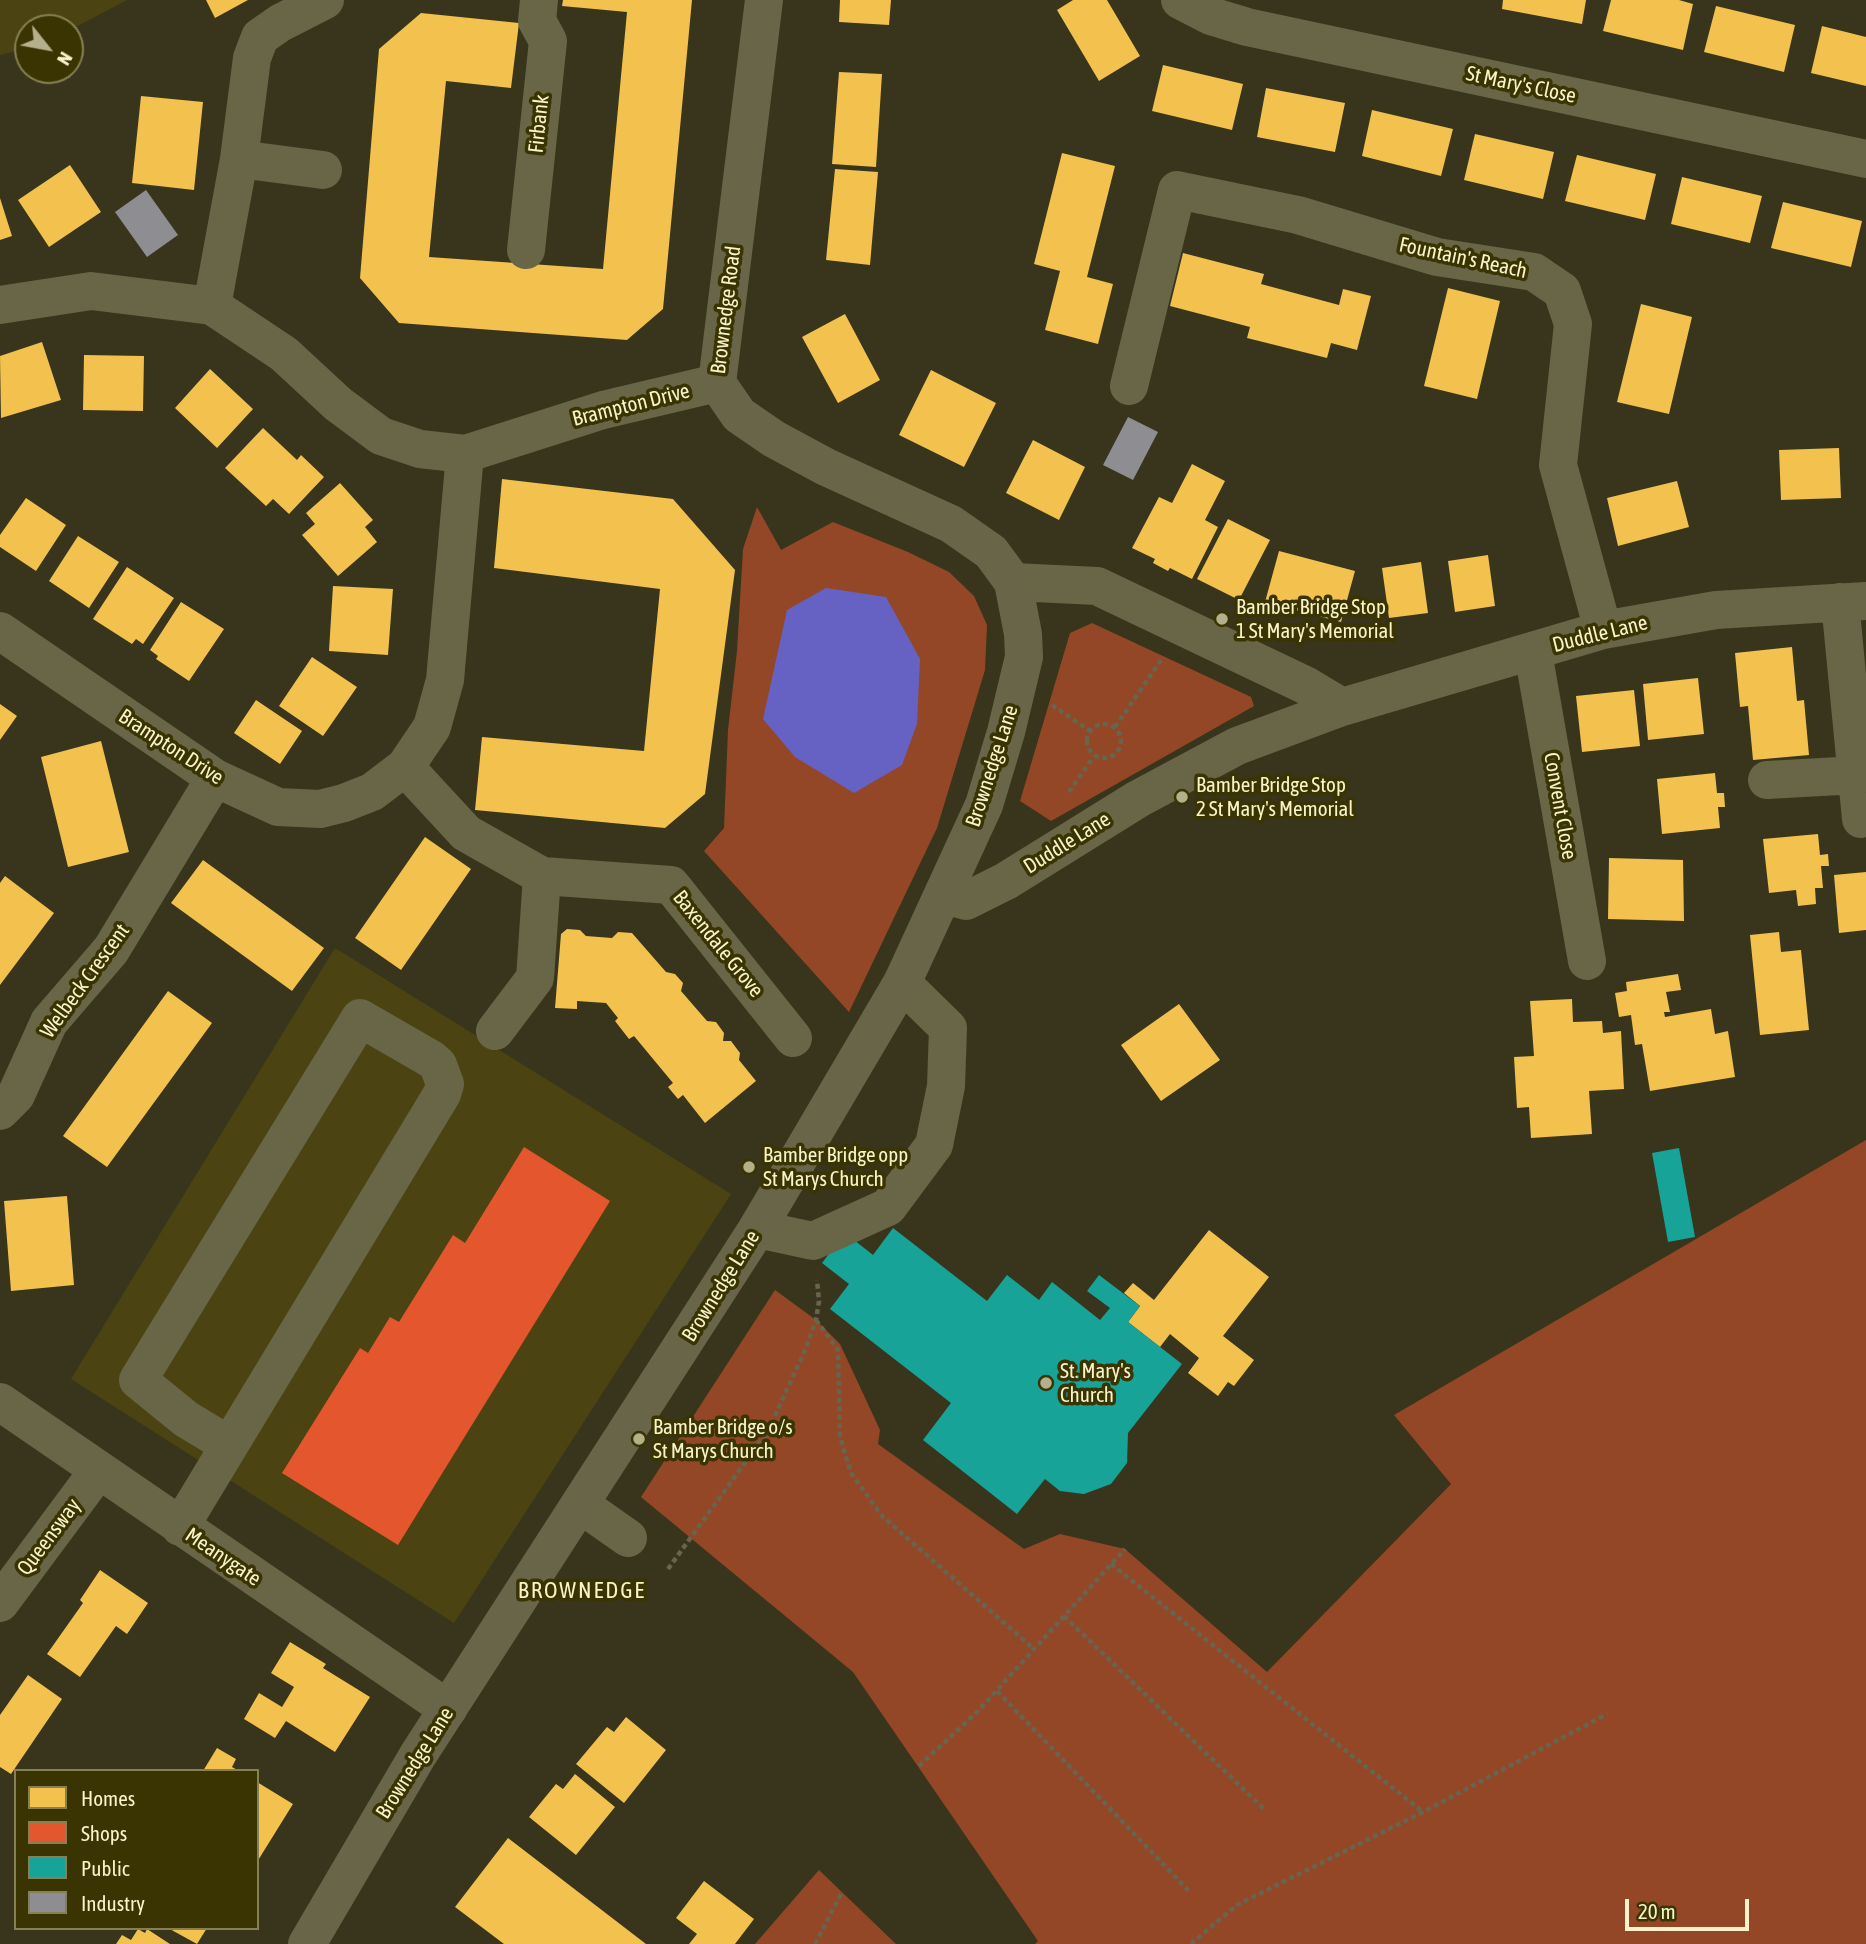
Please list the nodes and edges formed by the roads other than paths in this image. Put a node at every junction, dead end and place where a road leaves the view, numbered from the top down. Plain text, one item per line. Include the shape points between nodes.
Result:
1 (325, 0) edge
2 (540, 0) edge
3 (764, 0) edge
4 (1180, 0) edge
5 (239, 159) junction
6 (1866, 159) edge
7 (323, 170) dead end
8 (526, 250) dead end
9 (0, 304) edge
10 (212, 306) junction
11 (717, 383) junction
12 (1129, 386) dead end
13 (465, 454) junction
14 (1013, 582) junction
15 (1853, 601) edge
16 (1603, 630) junction
17 (0, 631) edge
18 (1533, 652) junction
19 (1342, 706) junction
20 (405, 767) junction
21 (1858, 775) junction
22 (215, 778) junction
23 (1768, 780) dead end
24 (1861, 819) dead end
25 (542, 876) junction
26 (944, 895) junction
27 (1587, 961) dead end
28 (902, 983) junction
29 (495, 1031) dead end
30 (793, 1038) dead end
31 (0, 1111) edge
32 (757, 1229) junction
33 (0, 1402) edge
34 (229, 1445) junction
35 (98, 1471) junction
36 (581, 1505) junction
37 (180, 1527) junction
38 (628, 1538) dead end
39 (0, 1603) edge
40 (448, 1709) junction
41 (307, 1944) edge

1 - 5 street via 260,37 250,69
2 - 8 street, Firbank via 537,21 548,41
3 - 11 main road, Brownedge Road
4 - 6 street, St Mary's Close via 1247,27
5 - 7 street
5 - 10 street
9 - 10 street, Brampton Drive via 92,291
10 - 13 street, Brampton Drive via 284,354 381,436 420,449
11 - 13 street, Brampton Drive via 603,410
11 - 14 main road, Brownedge Road via 739,415 774,439 951,524 991,552
12 - 16 street, Fountain's Reach via 1167,188 1298,215 1437,257 1534,272 1562,291 1573,324 1558,465
13 - 20 street, Brampton Drive via 444,680 432,727
14 - 19 street via 1097,586
14 - 26 main road, Brownedge Lane via 1023,634 1019,681 984,805
15 - 16 street, Duddle Lane via 1716,610
15 - 21 street
16 - 18 street, Duddle Lane
17 - 22 street, Brampton Drive
18 - 19 street, Duddle Lane
18 - 27 street, Convent Close
19 - 26 street, Duddle Lane via 1237,746 966,901
20 - 22 street, Brampton Drive via 372,792 320,809 278,807
20 - 25 street, Baxendale Grove via 466,833
21 - 23 street
21 - 24 street
22 - 31 street, Welbeck Crescent via 111,950 49,1022 16,1095
25 - 29 street via 535,978
25 - 30 street, Baxendale Grove via 671,885
26 - 28 main road, Brownedge Lane
28 - 32 main road, Brownedge Lane
28 - 32 street via 948,1028 946,1086 934,1145 888,1207 813,1241
32 - 36 main road, Brownedge Lane
33 - 35 street, Meanygate
34 - 34 street via 442,1094 445,1084 438,1065 360,1018 138,1380 186,1419
34 - 37 street
35 - 37 street, Meanygate
35 - 39 street, Queensway
36 - 38 street
36 - 40 main road, Brownedge Lane
37 - 40 street, Meanygate
40 - 41 main road, Brownedge Lane

